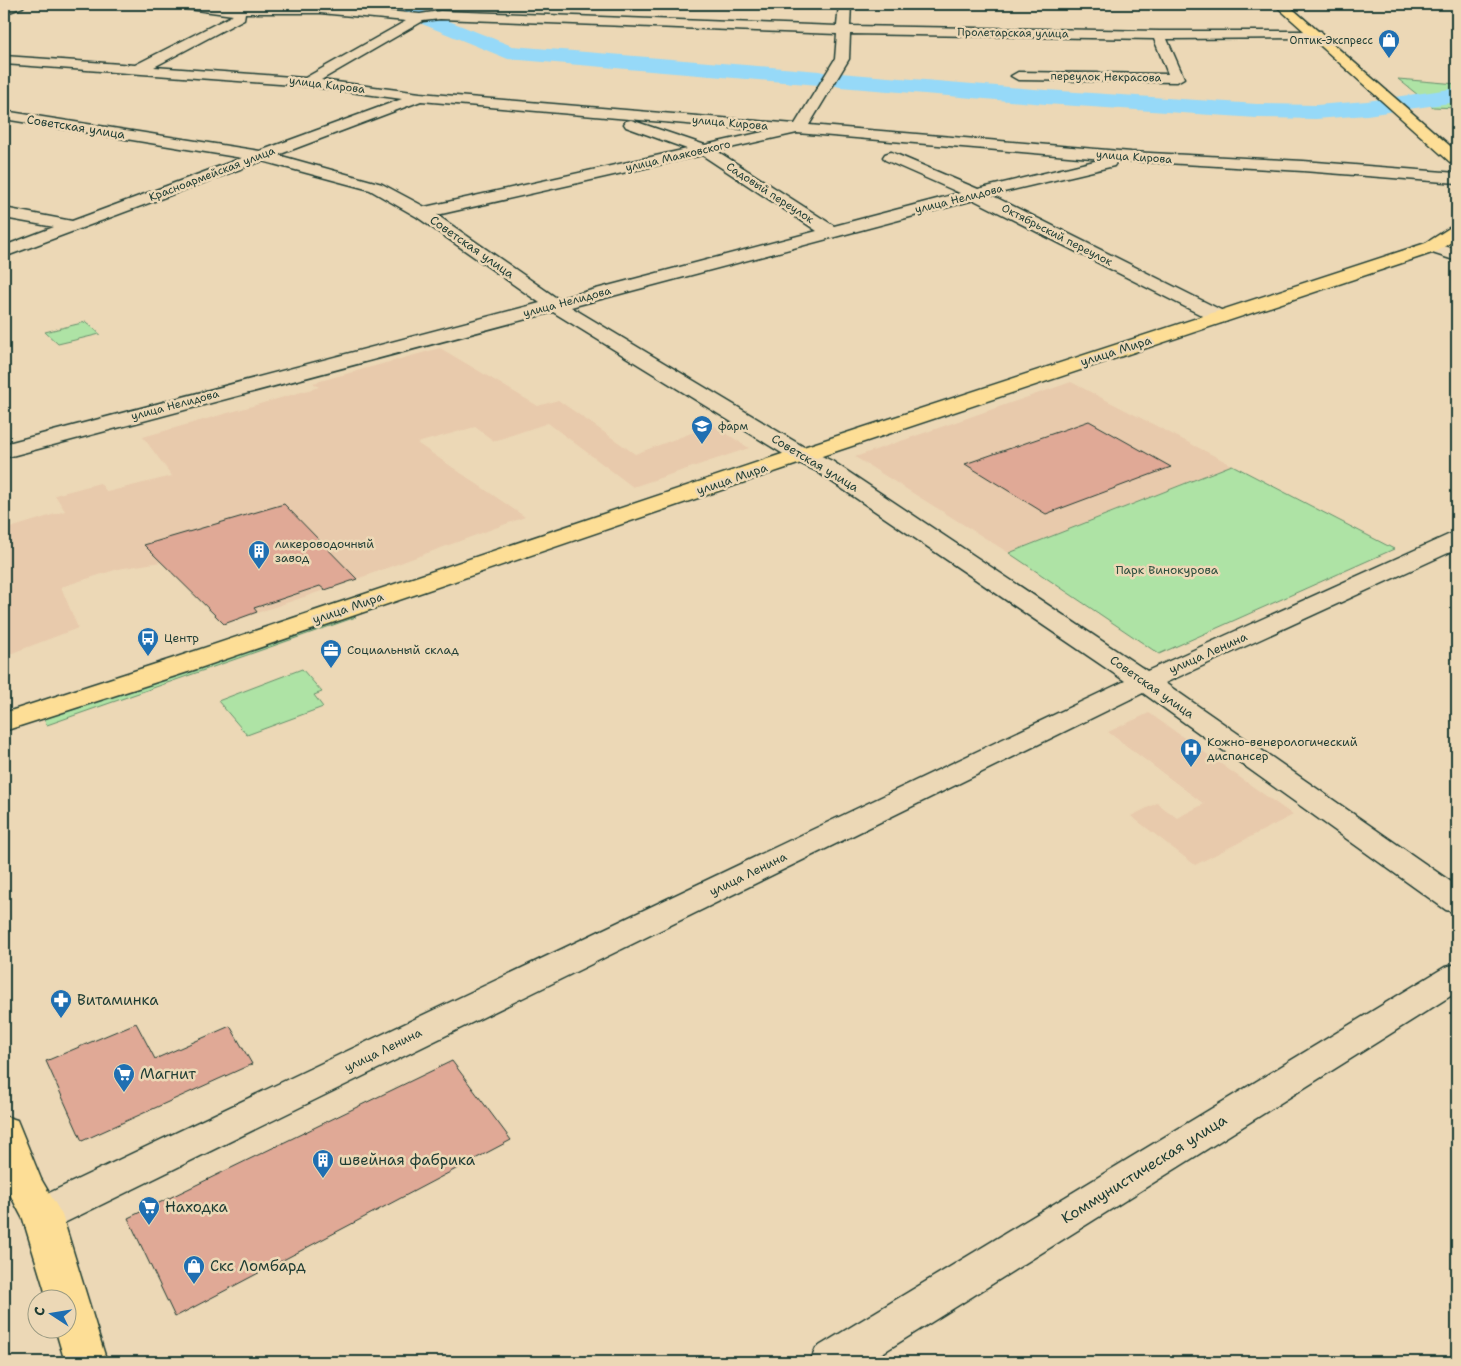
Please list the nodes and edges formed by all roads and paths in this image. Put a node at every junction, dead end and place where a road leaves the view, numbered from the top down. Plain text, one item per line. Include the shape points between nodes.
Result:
1 (19, 4) edge
2 (181, 4) edge
3 (387, 4) edge
4 (845, 4) edge
5 (1280, 4) edge
6 (226, 9) junction
7 (4, 10) edge
8 (420, 18) junction
9 (710, 24) junction
10 (843, 30) junction
11 (1316, 34) junction
12 (1159, 35) junction
13 (4, 60) edge
14 (139, 69) junction
15 (1018, 76) dead end
16 (306, 82) junction
17 (420, 97) junction
18 (596, 112) junction
19 (4, 115) edge
20 (800, 128) junction
21 (704, 150) junction
22 (260, 156) junction
23 (892, 157) dead end
24 (1131, 158) junction
25 (1457, 160) edge
26 (1457, 178) edge
27 (976, 194) junction
28 (4, 213) edge
29 (423, 213) junction
30 (74, 226) junction
31 (1457, 231) edge
32 (831, 232) junction
33 (1432, 247) junction
34 (4, 252) edge
35 (1457, 256) edge
36 (555, 305) junction
37 (1220, 317) junction
38 (4, 451) edge
39 (801, 455) junction
40 (1457, 540) edge
41 (1144, 682) junction
42 (4, 722) edge
43 (1457, 902) edge
44 (1457, 976) edge
45 (4, 1131) edge
46 (42, 1215) junction
47 (63, 1288) edge
48 (78, 1336) edge
49 (86, 1362) edge
50 (831, 1362) edge

1 - 7 street
2 - 6 street, Пролетарская улица
3 - 9 street, Пролетарская улица via 385,6
4 - 10 street
5 - 11 main road
6 - 8 street, Пролетарская улица via 320,9
6 - 14 street via 240,16
8 - 9 street, Пролетарская улица via 440,15
8 - 16 street
9 - 10 street, Пролетарская улица
10 - 12 street, Пролетарская улица
10 - 20 street via 842,58
11 - 12 street, Пролетарская улица
11 - 25 main road
12 - 15 street, переулок Некрасова via 1178,78
13 - 14 street, улица Кирова
14 - 16 street, улица Кирова
16 - 17 street, улица Кирова
17 - 18 street, улица Кирова
17 - 22 street, Красноармейская улица
18 - 20 street, улица Кирова
18 - 21 street, Садовый переулок
19 - 22 street, Советская улица
20 - 21 street, улица Маяковского
20 - 24 street, улица Кирова
21 - 29 street, улица Маяковского
21 - 32 street, Садовый переулок
22 - 29 street, Советская улица via 376,188
22 - 30 street, Красноармейская улица
23 - 27 street, Октябрьский переулок
24 - 26 street, улица Кирова via 1303,166
24 - 27 street, улица Нелидова
27 - 32 street, улица Нелидова
27 - 37 street, Октябрьский переулок
28 - 30 street
29 - 36 street, Советская улица
30 - 34 street, Красноармейская улица
31 - 33 main road, улица Мира
32 - 36 street, улица Нелидова
33 - 35 street
33 - 37 main road, улица Мира
36 - 38 street, улица Нелидова
36 - 39 street, Советская улица
37 - 39 main road, улица Мира
39 - 41 street, Советская улица via 824,466
39 - 42 main road, улица Мира
40 - 41 street, улица Ленина
41 - 43 street, Советская улица
41 - 46 street, улица Ленина
44 - 50 street, Коммунистическая улица
45 - 46 main road via 24,1185
46 - 47 main road
48 - 49 main road

